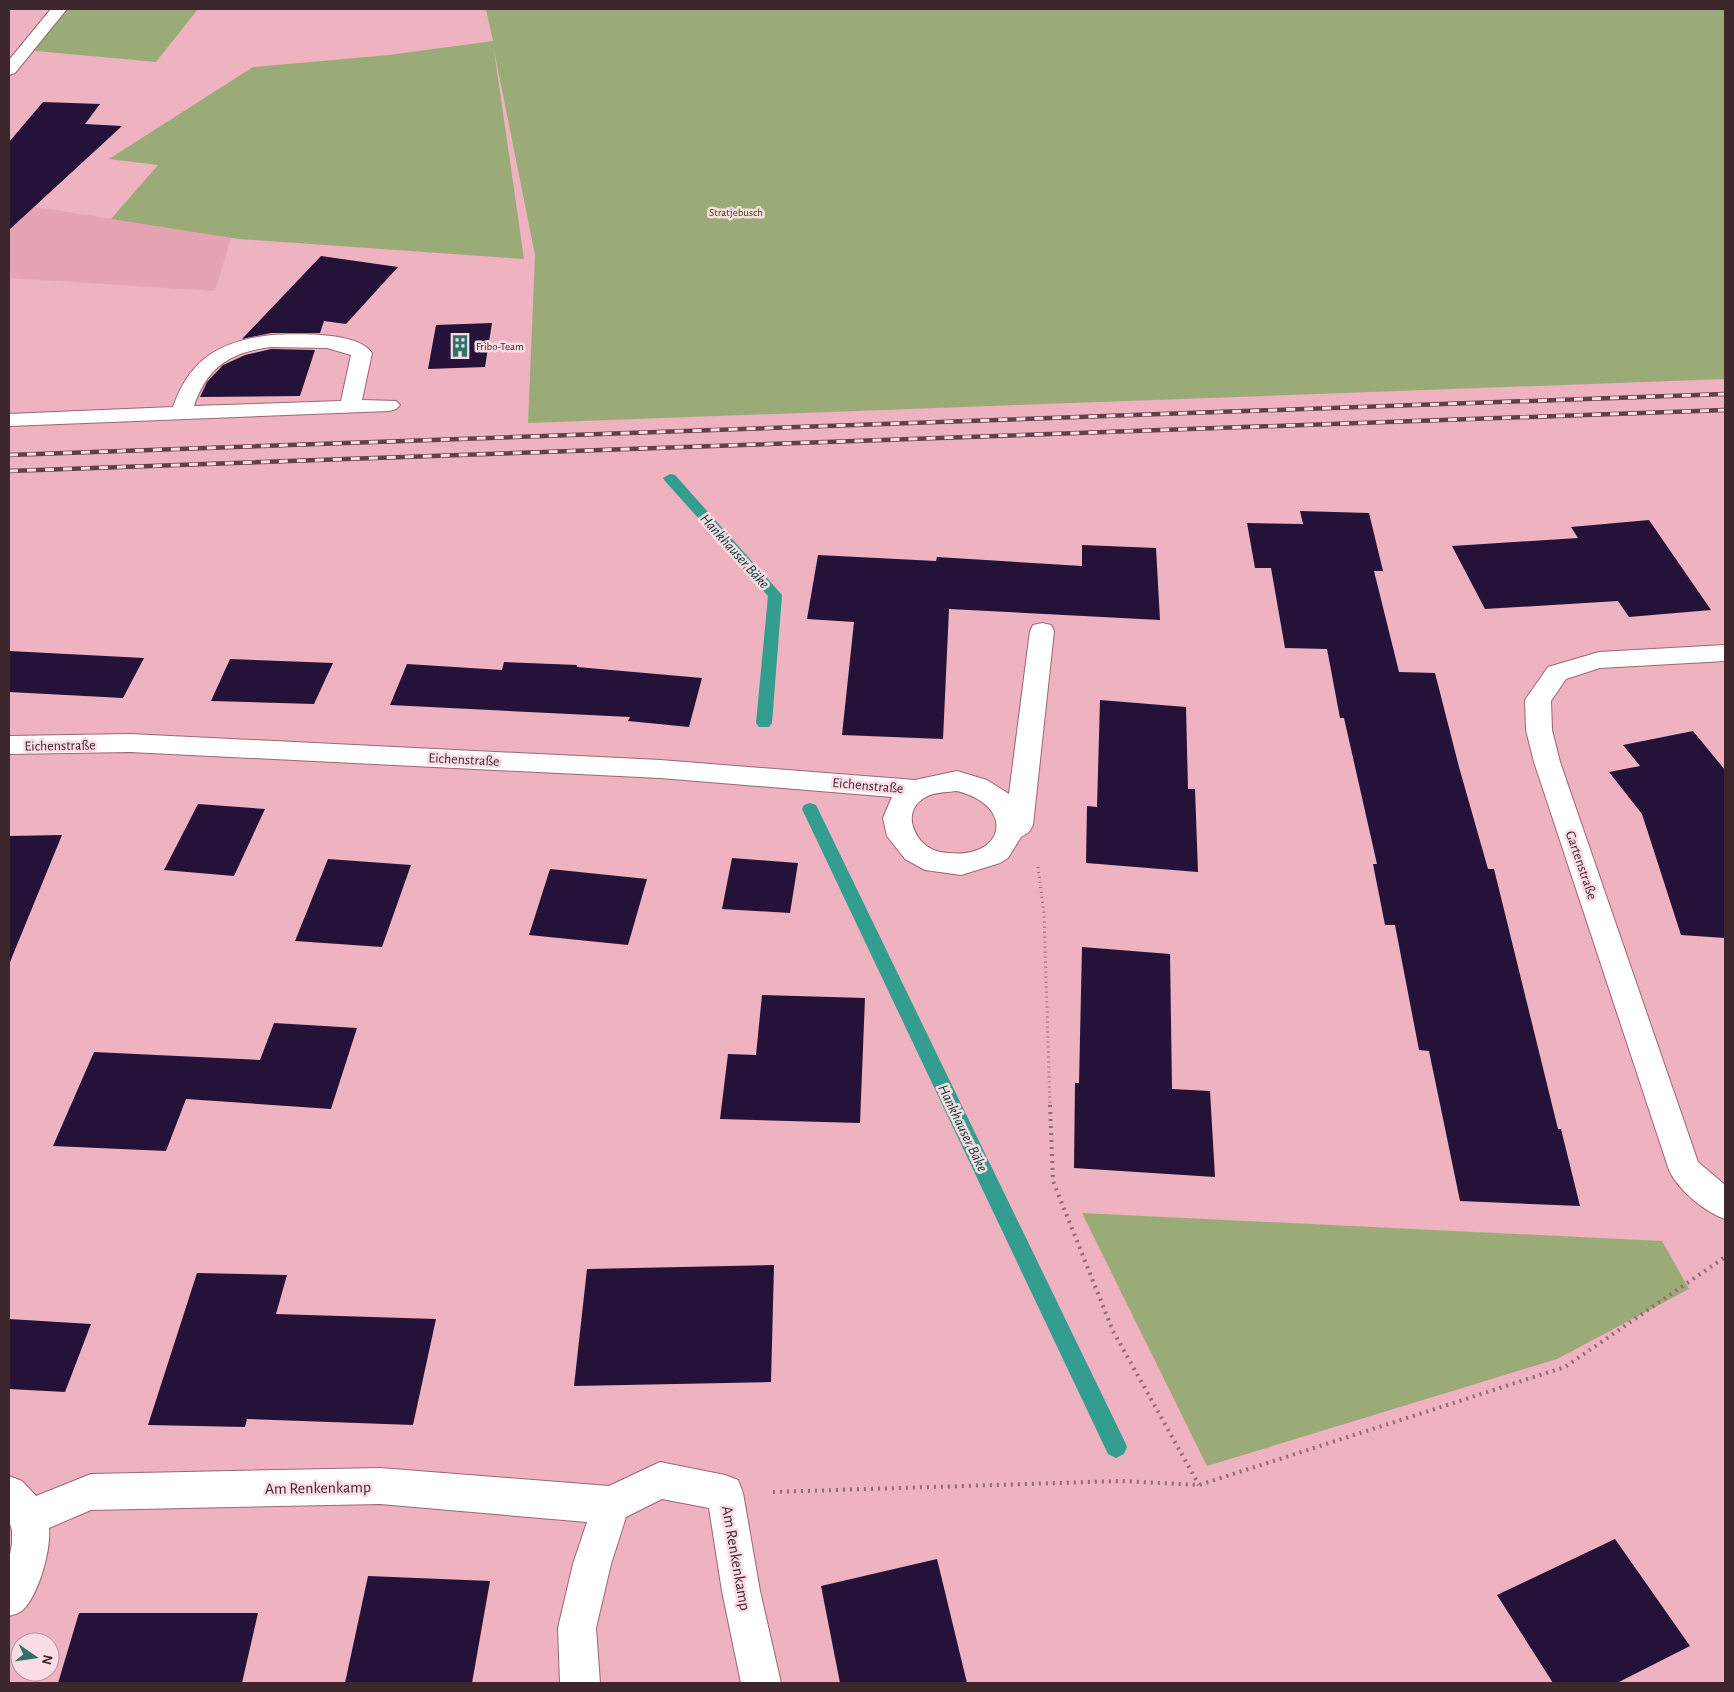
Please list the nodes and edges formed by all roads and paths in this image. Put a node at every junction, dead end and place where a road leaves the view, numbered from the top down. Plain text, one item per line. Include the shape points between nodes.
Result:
1 (59, 9) edge
2 (9, 70) edge
3 (389, 405) dead end
4 (350, 406) junction
5 (181, 413) junction
6 (9, 420) edge
7 (1042, 631) dead end
8 (1725, 653) edge
9 (9, 745) edge
10 (919, 790) junction
11 (1010, 831) junction
12 (1725, 1205) edge
13 (1725, 1257) edge
14 (1199, 1485) junction
15 (725, 1493) junction
16 (19, 1506) edge
17 (612, 1506) junction
18 (9, 1597) edge
19 (580, 1683) edge
20 (761, 1683) edge

1 - 2 street
3 - 4 street
4 - 5 street
4 - 5 street via 362,353 349,344 269,340 234,347 208,366 192,385
5 - 6 street
7 - 11 street, Eichenstraße via 1019,825
8 - 12 street, Gartenstraße via 1599,660 1557,673 1538,700 1539,730 1547,762 1685,1170
9 - 10 street, Eichenstraße via 130,744 641,768
10 - 11 street, Eichenstraße via 940,782 957,782 987,791 1006,808
10 - 11 street, Eichenstraße via 902,803 897,817 897,831 905,845 918,856 936,863 974,863 992,856 1004,844
11 - 14 path via 1037,858 1044,914 1053,1181 1113,1331
13 - 14 path via 1565,1367
14 - 15 path via 1121,1481
15 - 17 street, Am Renkenkamp via 660,1480
15 - 20 street, Am Renkenkamp via 741,1591
16 - 17 street, Am Renkenkamp via 91,1492 380,1486
16 - 18 street via 32,1542 26,1570
17 - 19 street via 592,1564 577,1628

